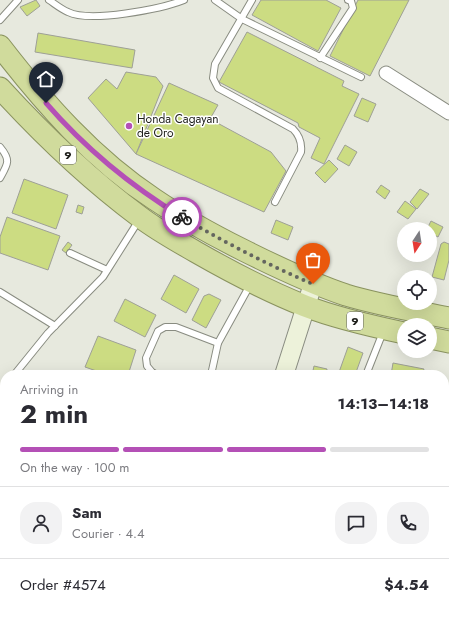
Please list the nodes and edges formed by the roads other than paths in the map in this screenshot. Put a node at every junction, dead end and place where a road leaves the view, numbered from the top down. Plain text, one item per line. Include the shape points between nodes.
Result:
1 (18, 0) edge
2 (50, 0) edge
3 (184, 0) edge
4 (215, 0) edge
5 (252, 0) edge
6 (348, 0) edge
7 (242, 19) junction
8 (0, 20) edge
9 (0, 46) edge
10 (320, 58) junction
11 (386, 73) dead end
12 (361, 77) dead end
13 (0, 88) edge
14 (449, 113) edge
15 (0, 147) edge
16 (0, 178) edge
17 (275, 202) dead end
18 (147, 209) junction
19 (70, 253) dead end
20 (107, 270) junction
21 (251, 282) junction
22 (313, 284) junction
23 (0, 292) edge
24 (306, 306) junction
25 (449, 318) edge
26 (55, 326) junction
27 (384, 328) junction
28 (397, 331) edge
29 (437, 339) edge
30 (449, 342) edge
31 (218, 343) junction
32 (18, 370) edge
33 (150, 370) edge
34 (212, 370) edge
35 (286, 370) edge
36 (368, 370) edge

1 - 8 lane
2 - 3 lane via 69,13 89,16 107,16 170,6
4 - 7 lane
5 - 7 lane
6 - 10 lane via 351,1 353,8
7 - 10 lane
7 - 17 lane via 215,64 212,78 218,88 298,134 302,145 301,152
9 - 18 highway, 9 via 60,118 115,170
10 - 12 lane
11 - 14 street
13 - 18 highway, 9 via 100,186
15 - 16 lane via 8,162
18 - 20 lane
18 - 21 highway, 9 via 173,239
18 - 22 highway, 9 via 229,243
19 - 20 lane
20 - 26 lane via 96,285
21 - 24 highway, 9
21 - 31 lane
22 - 24 main road
22 - 25 highway, 9 via 347,295
23 - 26 lane
24 - 27 highway, 9
24 - 35 main road
26 - 32 lane
27 - 28 highway, 9
27 - 36 lane
29 - 30 highway
31 - 33 lane via 176,327 165,327 158,331 146,358
31 - 34 lane

